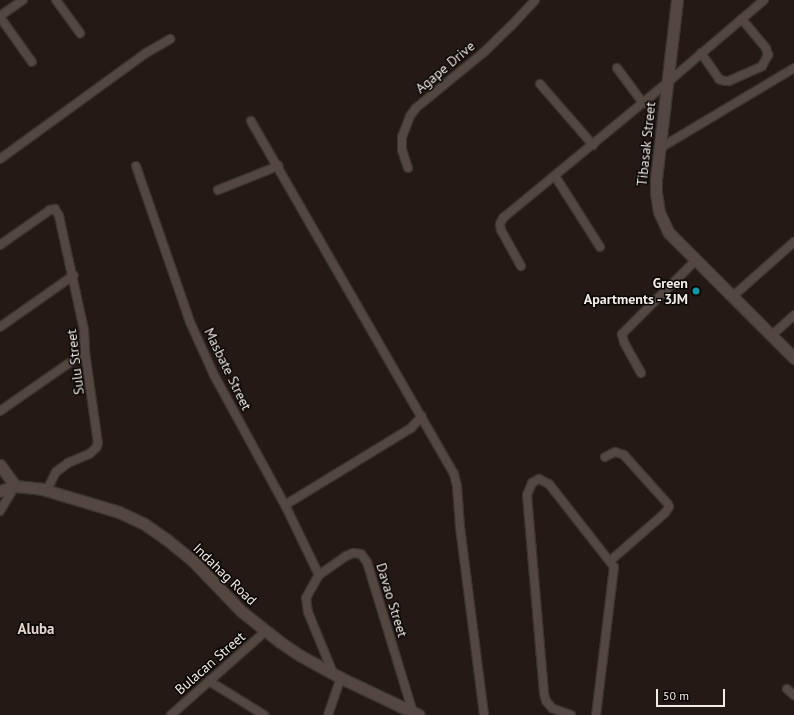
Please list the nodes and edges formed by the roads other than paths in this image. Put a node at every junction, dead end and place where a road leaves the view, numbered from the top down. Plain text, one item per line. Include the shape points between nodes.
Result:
1 (23, 0) edge
2 (56, 0) edge
3 (535, 0) edge
4 (677, 0) edge
5 (764, 0) edge
6 (0, 16) edge
7 (742, 19) junction
8 (80, 33) dead end
9 (170, 39) dead end
10 (702, 53) junction
11 (32, 62) dead end
12 (617, 68) dead end
13 (794, 68) edge
14 (668, 82) junction
15 (540, 84) dead end
16 (643, 103) junction
17 (251, 121) dead end
18 (593, 145) junction
19 (660, 148) junction
20 (0, 159) edge
21 (136, 166) dead end
22 (278, 166) junction
23 (408, 168) dead end
24 (555, 176) junction
25 (218, 190) dead end
26 (794, 242) edge
27 (0, 245) edge
28 (600, 247) dead end
29 (695, 261) junction
30 (521, 266) dead end
31 (74, 275) junction
32 (732, 297) junction
33 (794, 315) edge
34 (0, 327) edge
35 (771, 336) junction
36 (85, 352) junction
37 (794, 358) edge
38 (641, 373) dead end
39 (0, 411) edge
40 (422, 416) junction
41 (604, 457) dead end
42 (0, 465) edge
43 (15, 486) junction
44 (47, 490) junction
45 (0, 491) edge
46 (284, 505) junction
47 (0, 511) edge
48 (610, 561) junction
49 (319, 575) junction
50 (266, 631) junction
51 (337, 675) junction
52 (209, 681) junction
53 (787, 689) dead end
54 (794, 695) edge
55 (416, 714) edge
56 (171, 715) edge
57 (264, 715) edge
58 (328, 715) edge
59 (484, 715) edge
60 (572, 715) edge
61 (596, 715) edge

1 - 6 street
2 - 8 street
3 - 23 street, Agape Drive via 483,53 416,108 402,137 402,150
4 - 14 main road, Tibasak Street
5 - 7 street
6 - 11 street
7 - 10 street
7 - 10 street via 766,48 768,55 762,66 725,81 719,79
9 - 20 street via 146,53
10 - 14 street
12 - 16 street
13 - 19 street
14 - 16 street
14 - 19 main road, Tibasak Street
15 - 18 street
16 - 18 street
17 - 22 street
18 - 24 street
19 - 29 main road, Tibasak Street via 656,186 659,212 669,233
21 - 46 street, Masbate Street via 190,322 221,388
22 - 25 street
22 - 40 street
24 - 28 street
24 - 30 street via 503,218 500,224
26 - 32 street
27 - 31 street, Sulu Street via 55,209
29 - 32 main road, Tibasak Street
29 - 38 street via 622,334
31 - 34 street
31 - 36 street, Sulu Street via 84,330
32 - 35 main road, Tibasak Street
33 - 35 street
35 - 37 main road, Tibasak Street
36 - 39 street
36 - 44 street, Sulu Street via 98,443 89,454 68,463 56,472
40 - 46 street via 411,428
40 - 59 street via 450,464 457,486
41 - 48 street via 615,452 624,455 669,507
42 - 43 main road
43 - 44 main road, Indahag Road
43 - 45 main road, Indahag Road
43 - 47 street
44 - 50 main road, Indahag Road via 119,512 143,523 193,561 242,611
46 - 49 street, Masbate Street
48 - 60 street via 549,484 539,479 532,483 528,488 528,495 544,694 552,708
48 - 61 street via 614,567 614,579
49 - 51 street, Davao Street via 308,592 306,603
49 - 55 street, Davao Street via 346,556 354,553 365,556
50 - 51 main road, Indahag Road via 301,656
50 - 52 street, Bulacan Street
51 - 55 main road, Indahag Road
51 - 58 street
52 - 56 street, Bulacan Street
52 - 57 street
53 - 54 street

